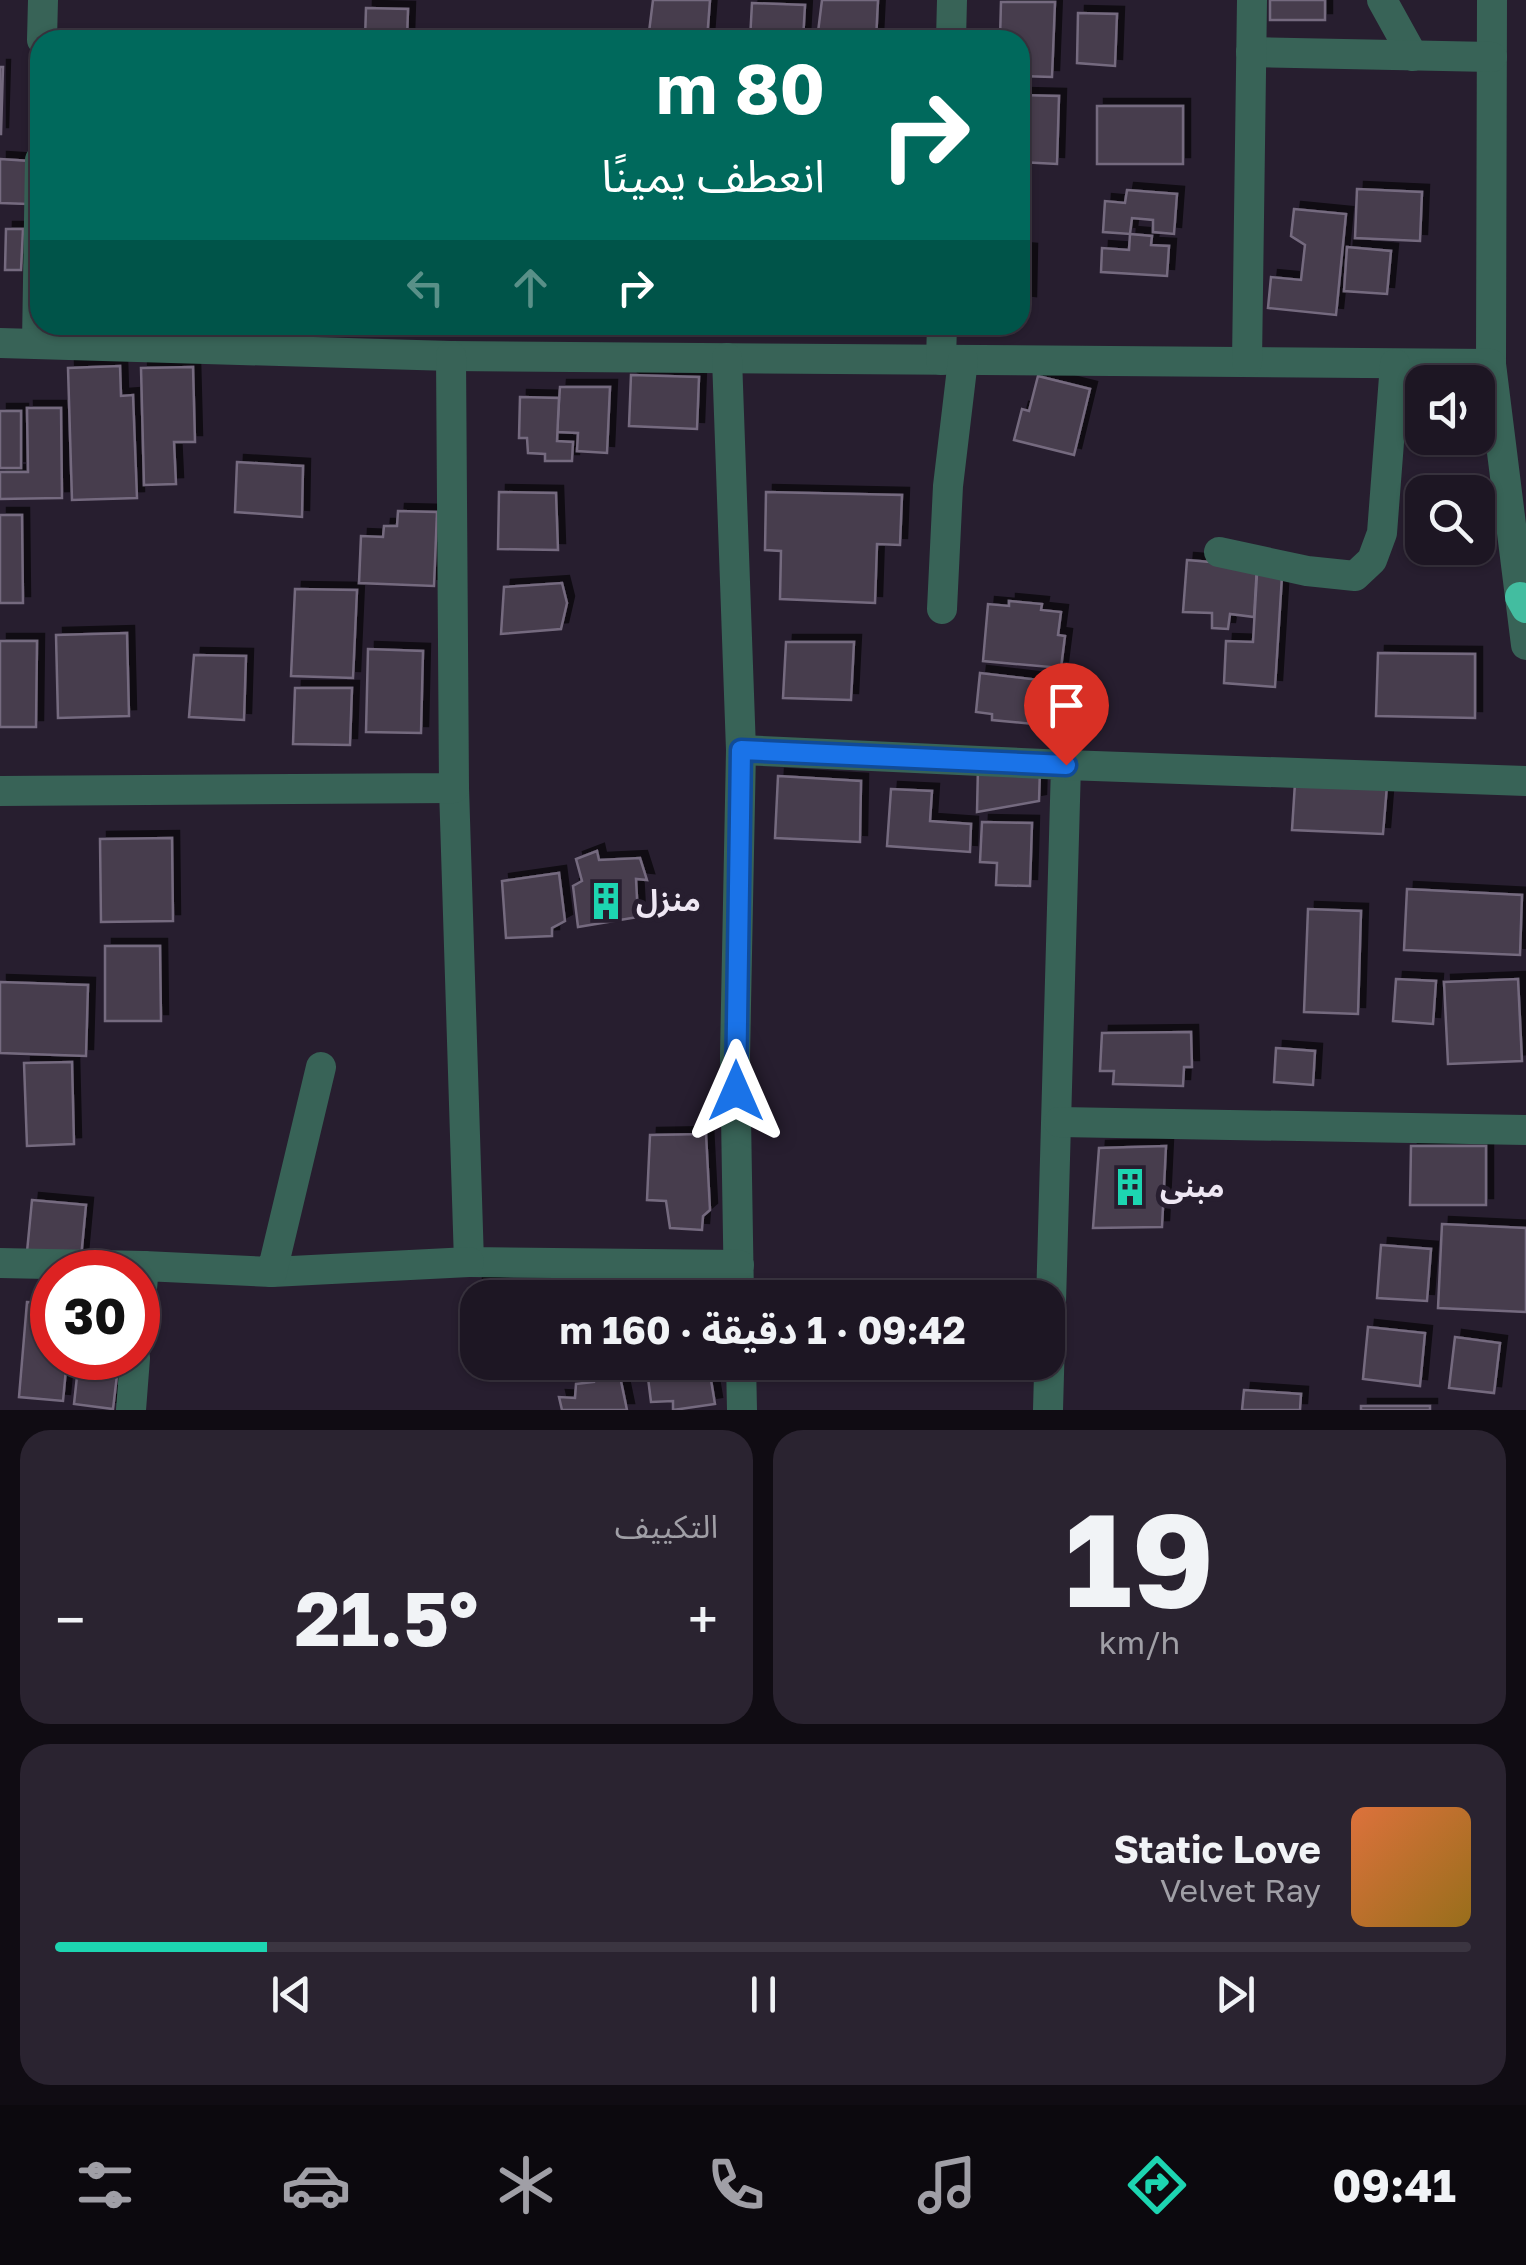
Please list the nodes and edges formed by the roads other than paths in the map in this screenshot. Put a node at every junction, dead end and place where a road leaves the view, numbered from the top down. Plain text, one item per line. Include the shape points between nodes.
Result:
1 (42, 0) edge
2 (952, 0) edge
3 (1252, 0) edge
4 (1382, 0) edge
5 (1492, 0) edge
6 (42, 30) edge
7 (950, 30) edge
8 (1252, 52) junction
9 (1413, 56) junction
10 (1492, 57) junction
11 (37, 335) edge
12 (945, 335) edge
13 (37, 342) junction
14 (0, 343) edge
15 (450, 356) junction
16 (727, 358) junction
17 (952, 360) junction
18 (1247, 362) junction
19 (1395, 364) junction
20 (1490, 364) junction
21 (1219, 552) dead end
22 (1523, 602) edge
23 (942, 609) dead end
24 (1526, 645) edge
25 (741, 750) junction
26 (1066, 765) junction
27 (1526, 781) edge
28 (454, 788) junction
29 (0, 791) edge
30 (321, 1066) dead end
31 (1059, 1122) junction
32 (1526, 1130) edge
33 (469, 1262) junction
34 (0, 1263) edge
35 (30, 1264) edge
36 (739, 1264) junction
37 (160, 1267) edge
38 (272, 1272) junction
39 (739, 1280) edge
40 (134, 1380) edge
41 (741, 1380) edge
42 (131, 1410) edge
43 (742, 1410) edge
44 (1048, 1410) edge

1 - 6 street
2 - 7 street
3 - 8 street
4 - 9 street
5 - 10 street
8 - 9 street
8 - 18 street
9 - 10 street
10 - 20 street
11 - 13 street
12 - 17 street
13 - 14 street
13 - 15 street
15 - 16 street
15 - 28 street
16 - 17 street
16 - 25 street
17 - 18 street
17 - 23 street
18 - 19 street
19 - 20 street
19 - 21 street via 1382,534 1372,560 1355,576
20 - 22 street
22 - 24 street
25 - 26 street
25 - 36 street
26 - 27 street
26 - 31 street
28 - 29 street
28 - 33 street
30 - 38 street
31 - 32 street
31 - 44 street
33 - 36 street
33 - 38 street
34 - 35 street
36 - 39 street
37 - 38 street
40 - 42 street
41 - 43 street

